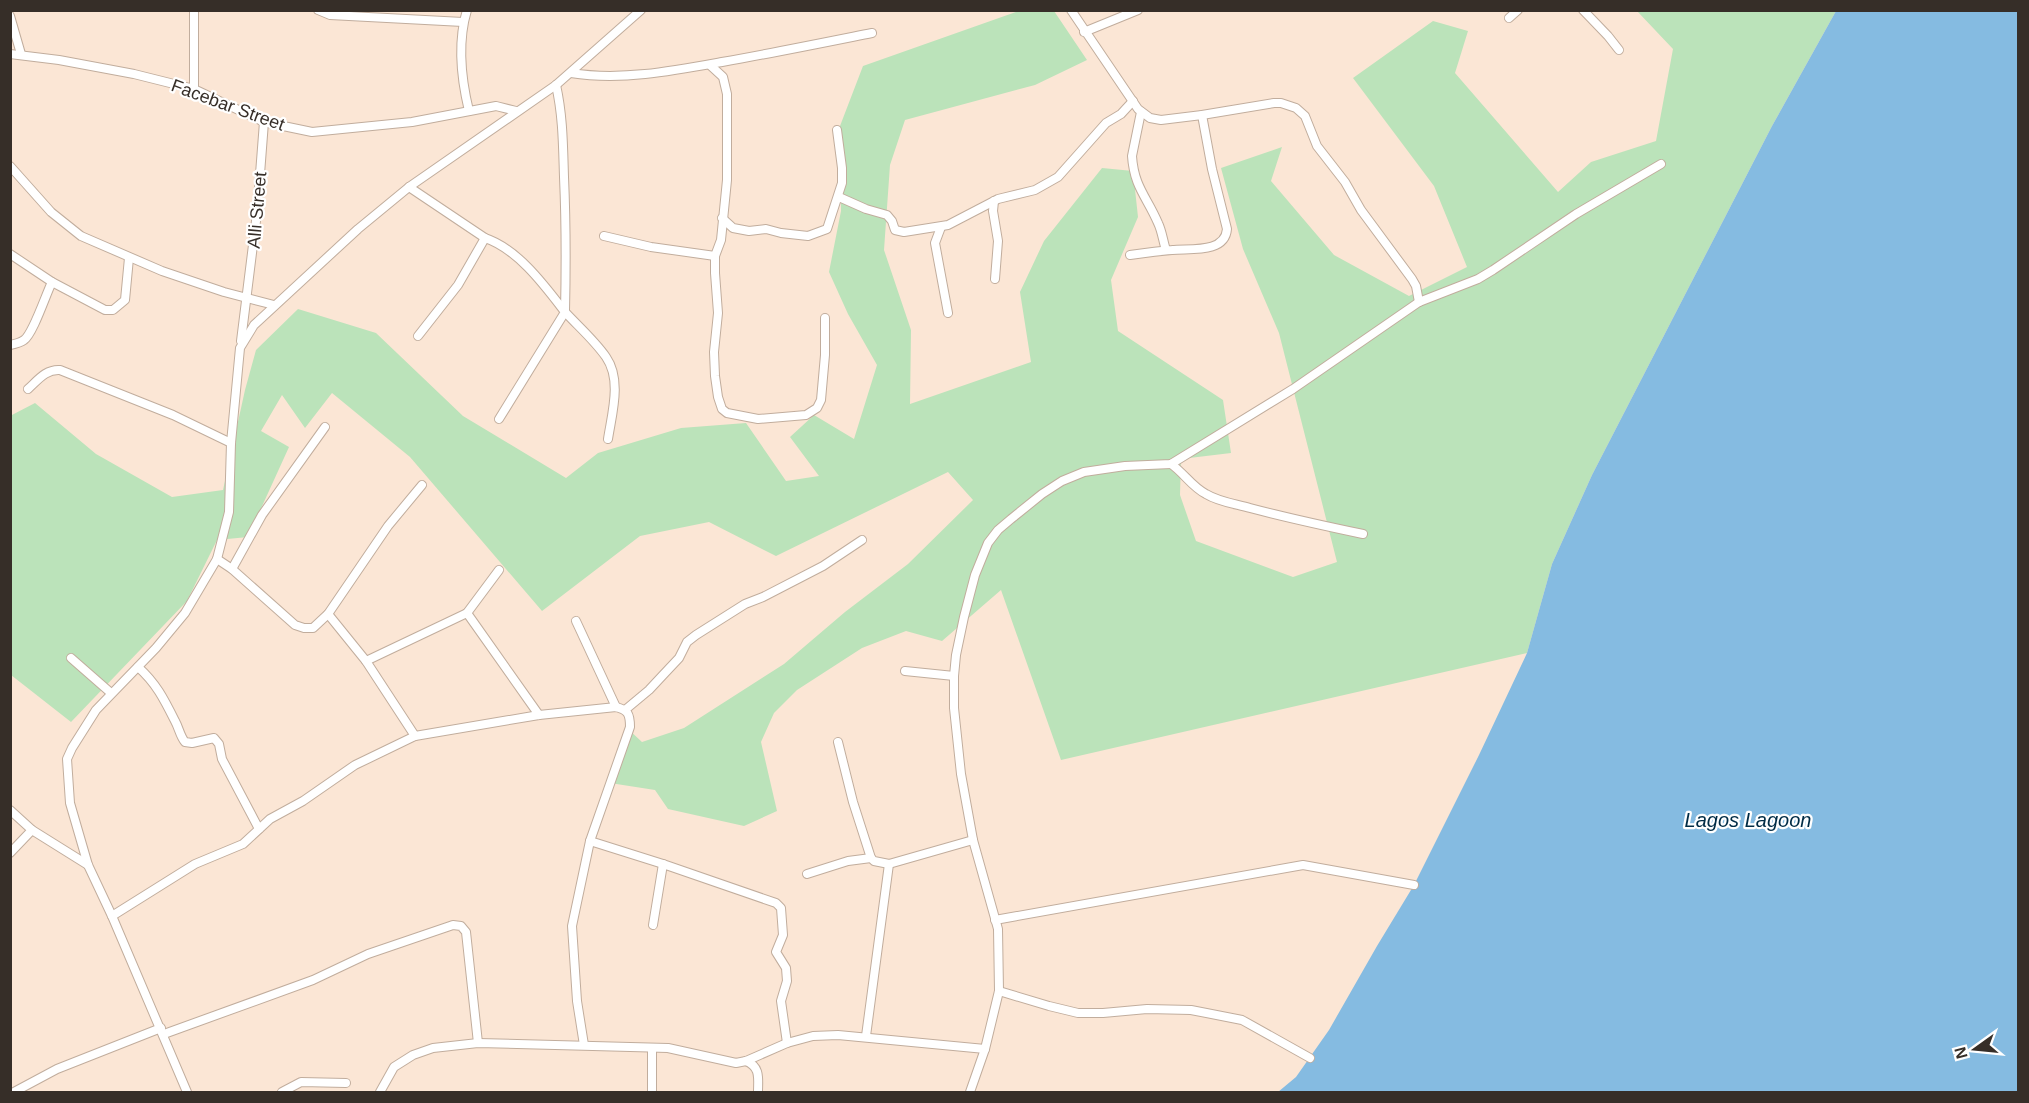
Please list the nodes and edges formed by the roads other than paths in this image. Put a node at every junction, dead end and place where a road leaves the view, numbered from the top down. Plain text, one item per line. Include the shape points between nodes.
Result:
1 (194, 10) edge
2 (318, 10) edge
3 (467, 10) edge
4 (641, 10) edge
5 (1071, 10) edge
6 (1138, 10) edge
7 (1518, 10) edge
8 (1583, 10) edge
9 (10, 16) edge
10 (1509, 18) dead end
11 (464, 22) junction
12 (1084, 32) junction
13 (872, 33) dead end
14 (1618, 50) dead end
15 (10, 54) edge
16 (21, 54) junction
17 (710, 65) junction
18 (571, 73) junction
19 (556, 85) junction
20 (194, 89) junction
21 (1133, 101) junction
22 (469, 111) junction
23 (516, 111) junction
24 (1141, 112) junction
25 (1203, 115) junction
26 (264, 122) junction
27 (837, 130) dead end
28 (1661, 164) dead end
29 (10, 166) edge
30 (409, 187) junction
31 (839, 198) junction
32 (993, 201) junction
33 (722, 218) junction
34 (941, 227) junction
35 (604, 236) dead end
36 (485, 238) junction
37 (1166, 250) junction
38 (10, 254) edge
39 (1130, 255) dead end
40 (716, 256) junction
41 (129, 258) junction
42 (995, 279) dead end
43 (52, 282) junction
44 (248, 297) junction
45 (1419, 302) junction
46 (274, 304) junction
47 (566, 312) junction
48 (948, 313) dead end
49 (825, 318) dead end
50 (418, 336) dead end
51 (10, 345) edge
52 (240, 348) junction
53 (28, 389) dead end
54 (499, 419) dead end
55 (325, 427) dead end
56 (608, 439) dead end
57 (231, 443) junction
58 (1171, 464) junction
59 (422, 485) dead end
60 (1364, 534) dead end
61 (862, 540) dead end
62 (217, 559) junction
63 (232, 569) junction
64 (500, 570) dead end
65 (467, 613) junction
66 (328, 614) junction
67 (576, 621) dead end
68 (71, 658) dead end
69 (366, 661) junction
70 (138, 667) junction
71 (905, 671) dead end
72 (954, 676) junction
73 (111, 693) junction
74 (616, 707) junction
75 (625, 710) junction
76 (539, 715) junction
77 (415, 736) junction
78 (838, 742) dead end
79 (10, 810) edge
80 (259, 829) junction
81 (32, 830) junction
82 (973, 840) junction
83 (590, 842) junction
84 (10, 853) edge
85 (871, 858) junction
86 (663, 864) junction
87 (890, 864) junction
88 (88, 865) junction
89 (807, 874) dead end
90 (1414, 885) dead end
91 (112, 916) junction
92 (995, 920) junction
93 (653, 925) dead end
94 (999, 991) junction
95 (162, 1031) junction
96 (866, 1036) junction
97 (477, 1043) junction
98 (787, 1043) junction
99 (584, 1045) junction
100 (652, 1048) junction
101 (985, 1049) junction
102 (1310, 1058) dead end
103 (746, 1061) junction
104 (346, 1083) dead end
105 (14, 1092) edge
106 (187, 1092) edge
107 (282, 1092) edge
108 (380, 1092) edge
109 (652, 1092) edge
110 (758, 1092) edge
111 (970, 1092) edge

1 - 20 street
2 - 11 street via 330,15
3 - 11 street
4 - 18 street
5 - 12 street
6 - 12 street
7 - 10 street
8 - 14 street
9 - 16 street
11 - 22 street via 461,67
12 - 21 street
13 - 17 street
15 - 16 street, Facebar Street
16 - 20 street, Facebar Street
17 - 18 street via 654,74
17 - 33 street via 723,77 727,94 727,180
18 - 19 street
19 - 23 street
19 - 47 street via 564,136
20 - 26 street, Facebar Street
21 - 24 street
21 - 32 street via 1106,123 1058,177 1035,190
22 - 23 street, Facebar Street via 499,105
22 - 26 street, Facebar Street via 412,122 312,132
23 - 30 street
24 - 25 street via 1161,120
24 - 37 street via 1132,163
25 - 37 street via 1226,236 1212,247
25 - 45 street via 1274,103 1296,108 1305,116 1317,146 1412,279
26 - 44 street, Alli Street
27 - 31 street via 843,176
28 - 45 street via 1478,279
29 - 41 street via 51,212 81,236
30 - 36 street
30 - 46 street
31 - 33 street via 827,229 808,236 733,228
31 - 34 street via 887,215 900,232
32 - 34 street
32 - 42 street via 998,241
33 - 40 street
34 - 48 street via 935,243
35 - 40 street
36 - 47 street via 510,251
36 - 50 street via 458,285
37 - 39 street
38 - 43 street
40 - 49 street via 715,376 719,404 727,413 758,419 806,415 817,408 825,355
41 - 43 street via 125,300 113,310 105,310
41 - 44 street
43 - 51 street via 29,335
44 - 46 street
44 - 52 street, Alli Street
45 - 58 street via 1293,389
46 - 52 street
47 - 54 street
47 - 56 street via 611,367 614,398
52 - 57 street, Alli Street
53 - 57 street via 46,372 60,370
55 - 63 street via 262,515
57 - 62 street, Alli Street via 229,512
58 - 60 street via 1195,487 1217,499
58 - 72 street via 1084,472 1042,494 998,531 988,543 975,575
59 - 66 street via 388,526
61 - 75 street via 823,566 745,604 696,635 649,690
62 - 63 street
62 - 70 street, Alli Street via 185,614
63 - 66 street via 295,625 313,628
64 - 65 street
65 - 69 street
65 - 76 street
66 - 69 street
67 - 74 street
68 - 73 street
69 - 77 street
70 - 73 street, Alli Street
70 - 80 street via 163,696 185,742 214,738 219,744 222,759
71 - 72 street
72 - 82 street via 961,774
73 - 88 street, Alli Street via 96,710 67,759 70,802
74 - 75 street
74 - 76 street
75 - 83 street via 630,716 630,727
76 - 77 street
77 - 80 street via 348,769
78 - 85 street
79 - 81 street
80 - 91 street via 243,844 195,864
81 - 84 street
81 - 88 street
82 - 87 street
82 - 92 street
83 - 86 street
83 - 99 street via 572,926
85 - 87 street
85 - 89 street
86 - 93 street
86 - 98 street via 781,908 783,935 776,952 786,968 781,1001
87 - 96 street
88 - 91 street, Alli Street
90 - 92 street via 1303,865
91 - 95 street, Alli Street
92 - 94 street
94 - 101 street
94 - 102 street via 1078,1013 1191,1010 1242,1020
95 - 97 street via 313,980 368,954 461,926 466,932
95 - 105 street via 57,1069
95 - 106 street, Alli Street
96 - 98 street via 813,1036
96 - 101 street
97 - 99 street
97 - 108 street via 433,1048 413,1055 394,1067
98 - 103 street
99 - 100 street
100 - 103 street via 668,1047 736,1063
100 - 109 street
101 - 111 street
103 - 110 street via 757,1069
104 - 107 street via 301,1082

